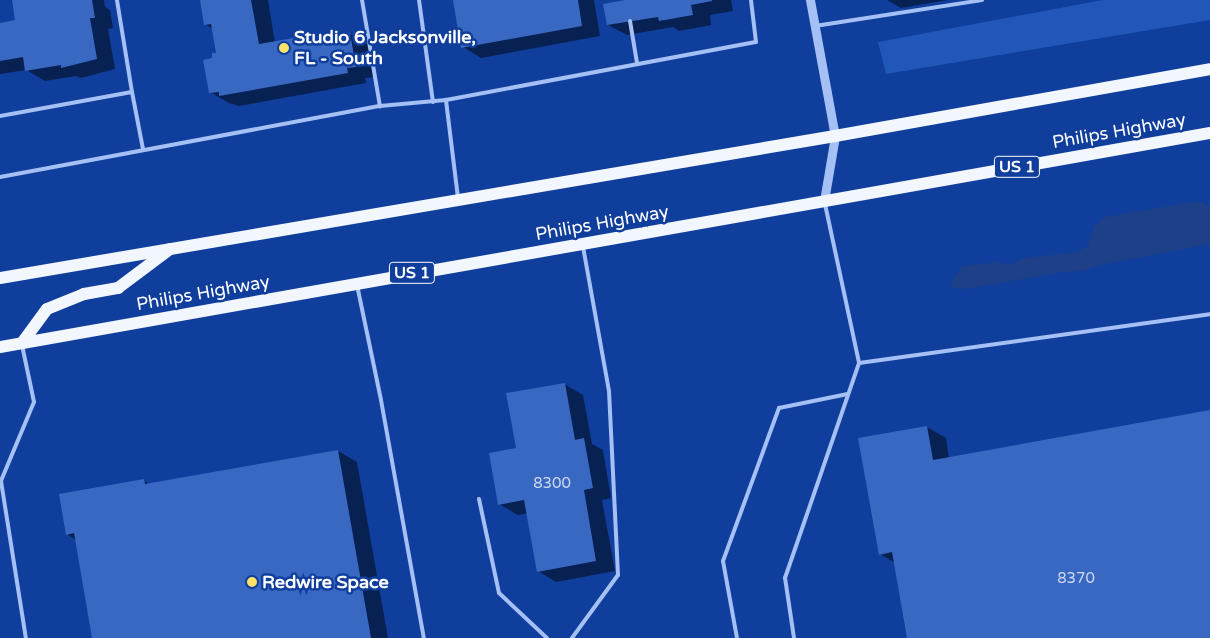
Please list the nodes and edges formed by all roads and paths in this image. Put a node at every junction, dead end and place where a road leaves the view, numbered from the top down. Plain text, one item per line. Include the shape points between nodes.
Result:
1 (117, 0) edge
2 (362, 0) edge
3 (419, 0) edge
4 (751, 0) edge
5 (810, 0) edge
6 (982, 0) edge
7 (630, 21) dead end
8 (815, 26) junction
9 (637, 63) junction
10 (1210, 69) edge
11 (132, 92) junction
12 (446, 100) junction
13 (433, 102) junction
14 (380, 106) junction
15 (0, 116) edge
16 (1210, 133) edge
17 (835, 136) junction
18 (143, 149) junction
19 (0, 177) edge
20 (458, 200) junction
21 (824, 201) junction
22 (583, 244) junction
23 (172, 248) junction
24 (0, 278) edge
25 (356, 283) junction
26 (1210, 314) edge
27 (22, 343) junction
28 (0, 347) edge
29 (859, 363) junction
30 (848, 394) junction
31 (479, 498) dead end
32 (26, 638) edge
33 (424, 638) edge
34 (547, 638) edge
35 (572, 638) edge
36 (736, 638) edge
37 (794, 638) edge

1 - 11 lane
2 - 14 lane
3 - 13 lane
4 - 9 lane via 756,42
5 - 8 street
6 - 8 lane
7 - 9 lane
8 - 17 street
9 - 12 lane
10 - 17 main road
11 - 15 lane
11 - 18 lane
12 - 13 lane
12 - 20 lane
13 - 14 lane
14 - 18 lane
16 - 21 main road, Philips Highway / US 1
17 - 20 main road
17 - 21 street
18 - 19 lane
20 - 23 main road
21 - 22 main road, Philips Highway / US 1
21 - 29 lane
22 - 25 main road, Philips Highway / US 1
22 - 35 lane via 608,391 618,575
23 - 24 main road
23 - 27 main road via 118,288 84,294 47,309
25 - 27 main road, Philips Highway / US 1
25 - 33 lane via 381,400
26 - 29 lane
27 - 28 main road, Philips Highway / US 1
27 - 32 lane via 34,402 1,482
29 - 30 lane
30 - 36 lane via 779,408 723,561
30 - 37 lane via 784,578
31 - 34 lane via 499,593

